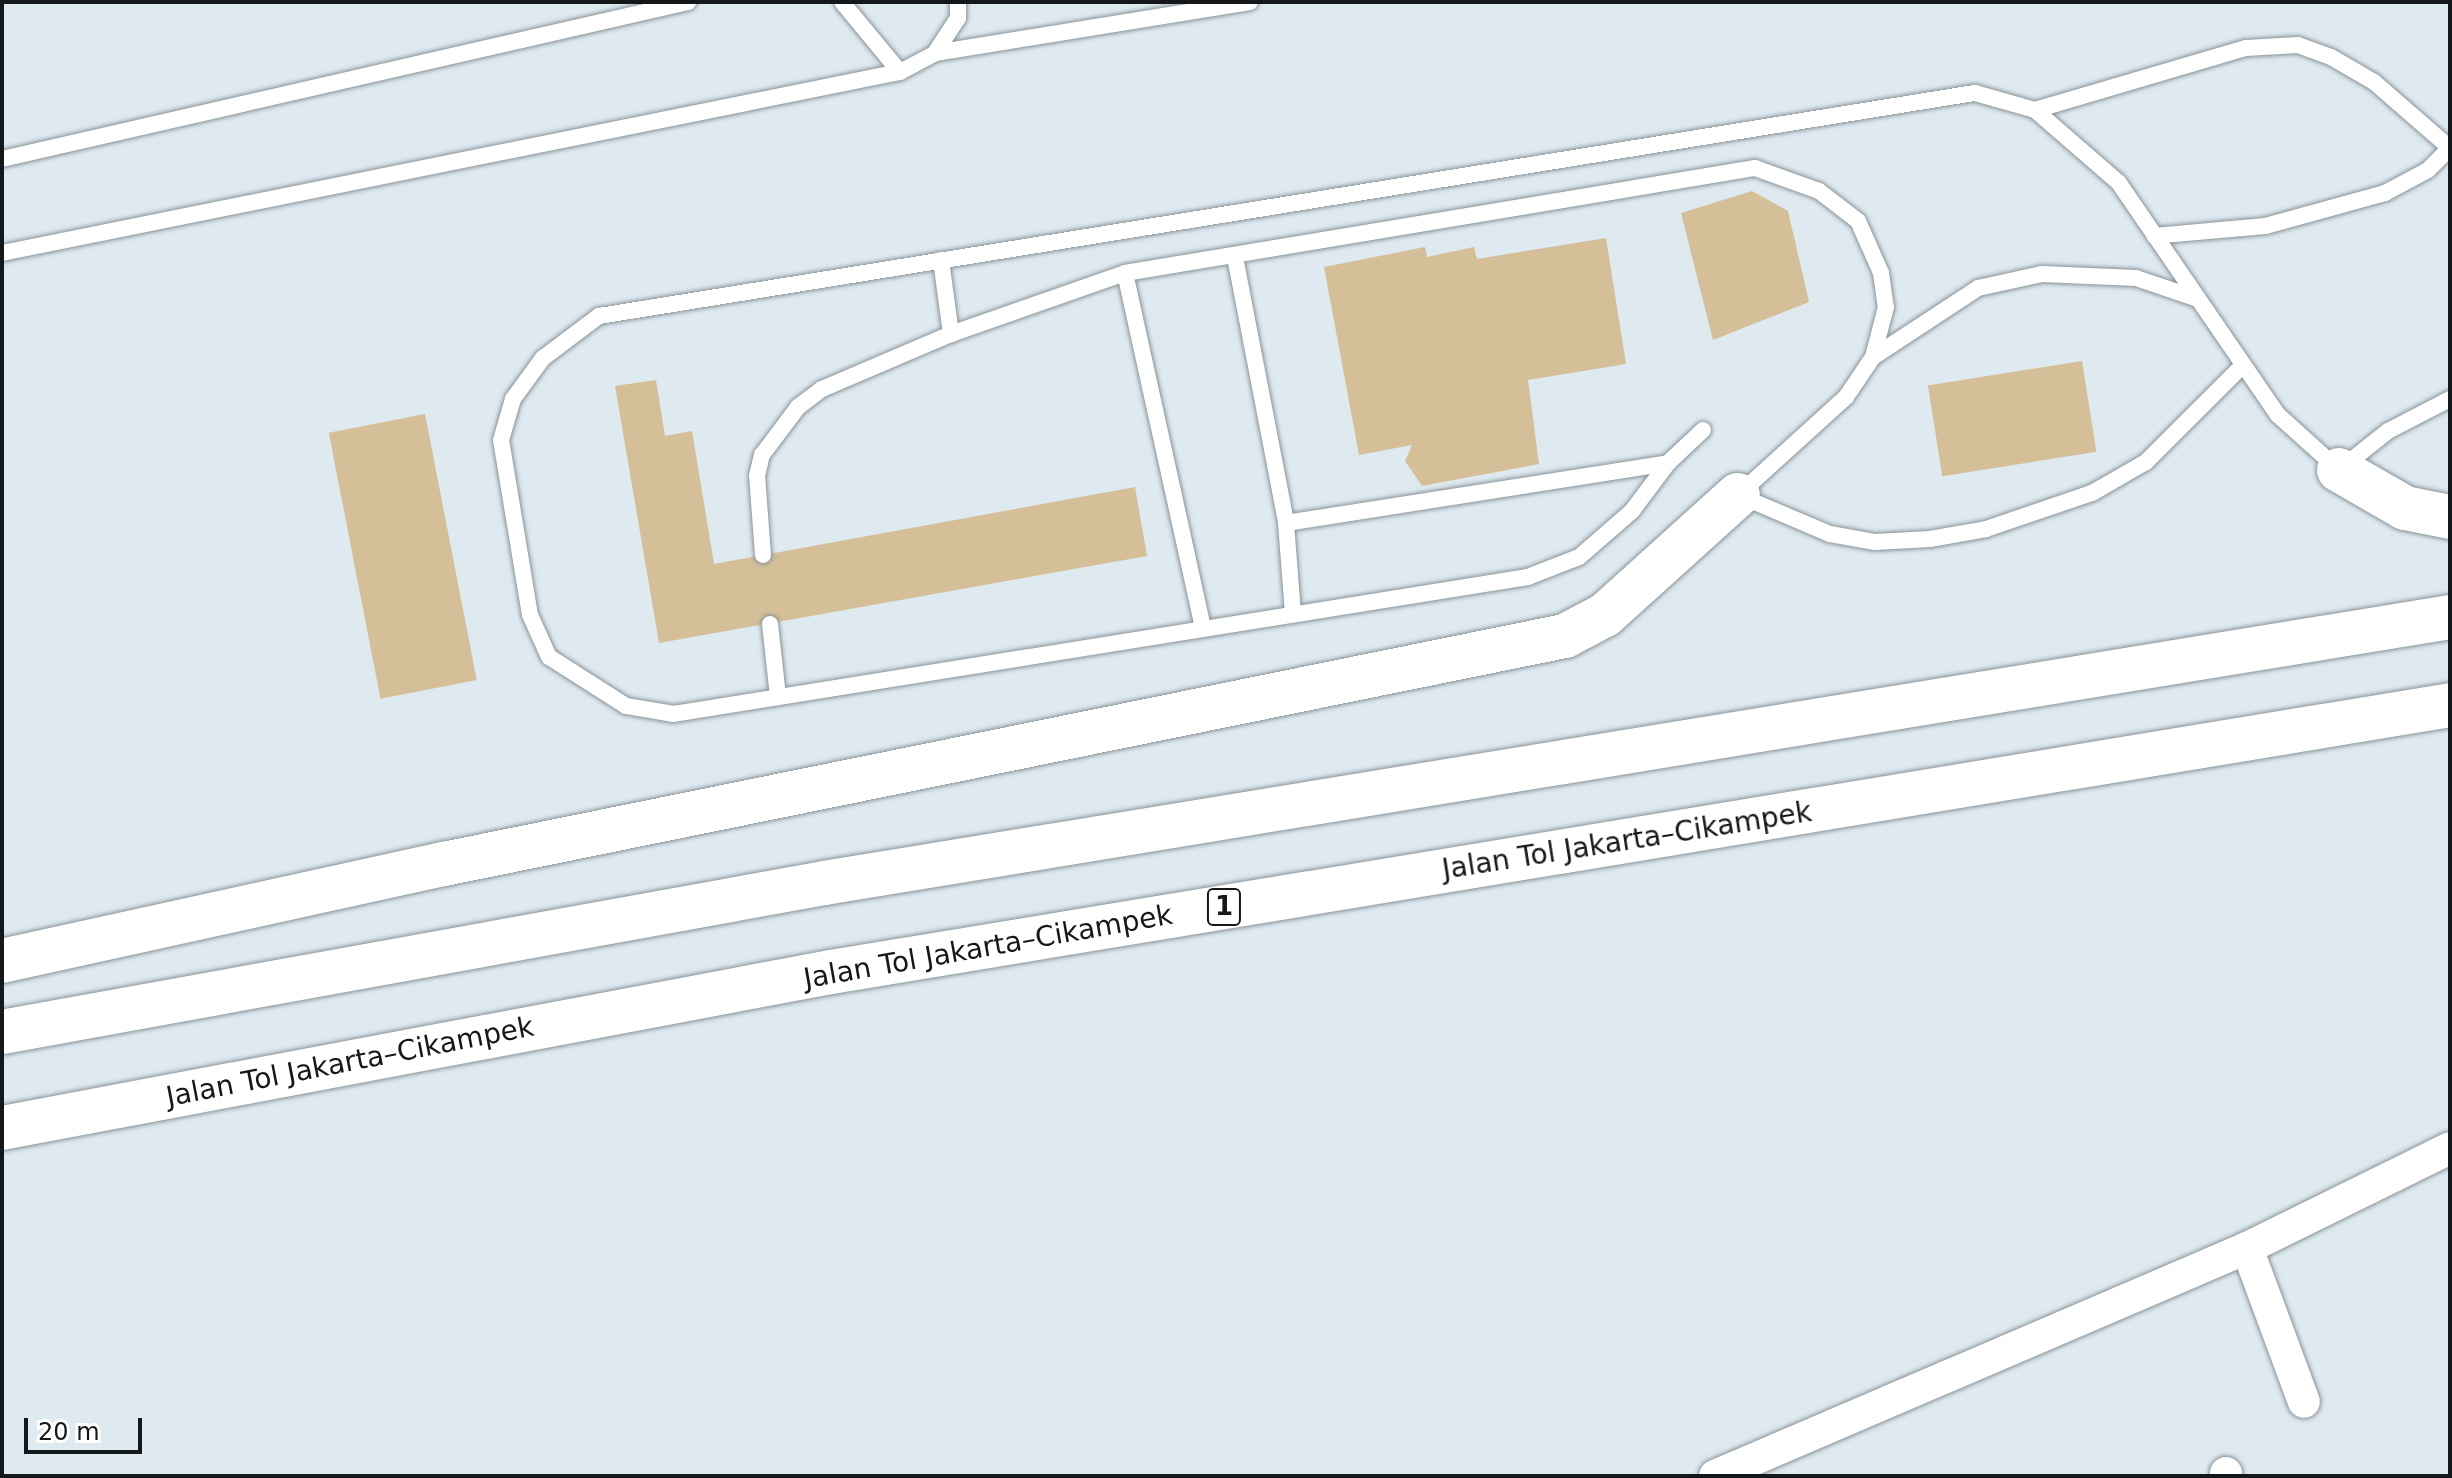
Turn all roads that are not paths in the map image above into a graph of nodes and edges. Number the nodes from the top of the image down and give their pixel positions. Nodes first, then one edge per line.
1 (688, 2) edge
2 (842, 2) edge
3 (958, 2) edge
4 (1250, 2) edge
5 (935, 53) junction
6 (900, 72) junction
7 (2035, 110) junction
8 (2, 159) edge
9 (2154, 236) junction
10 (2, 253) edge
11 (1235, 257) junction
12 (941, 260) junction
13 (1125, 273) junction
14 (2195, 298) junction
15 (951, 334) junction
16 (1873, 357) junction
17 (2241, 367) junction
18 (2450, 399) edge
19 (1703, 430) dead end
20 (1668, 463) junction
21 (2339, 470) junction
22 (1738, 495) junction
23 (2450, 517) edge
24 (1286, 523) junction
25 (763, 555) dead end
26 (1293, 613) junction
27 (2450, 617) edge
28 (770, 624) dead end
29 (1203, 629) junction
30 (778, 697) junction
31 (2450, 705) edge
32 (2, 961) edge
33 (2, 1032) edge
34 (2, 1128) edge
35 (2450, 1148) edge
36 (2247, 1248) junction
37 (2304, 1402) dead end
38 (1715, 1476) edge

1 - 8 lane
2 - 6 lane
3 - 5 lane
4 - 5 lane
5 - 6 lane
6 - 10 lane
7 - 9 lane
7 - 9 lane
7 - 12 lane
9 - 14 lane
11 - 13 lane
11 - 16 lane
11 - 24 lane
12 - 15 lane
12 - 30 lane
13 - 15 lane
13 - 29 lane
14 - 16 lane
14 - 17 lane
15 - 25 lane
16 - 22 lane
17 - 21 lane
17 - 22 lane
18 - 21 lane
19 - 20 lane
20 - 24 lane
20 - 26 lane
21 - 23 highway
22 - 32 highway
24 - 26 lane
26 - 29 lane
27 - 33 highway
28 - 30 lane
29 - 30 lane
31 - 34 highway, Jalan Tol Jakarta–Cikampek / 1
35 - 36 street
36 - 37 street
36 - 38 street

